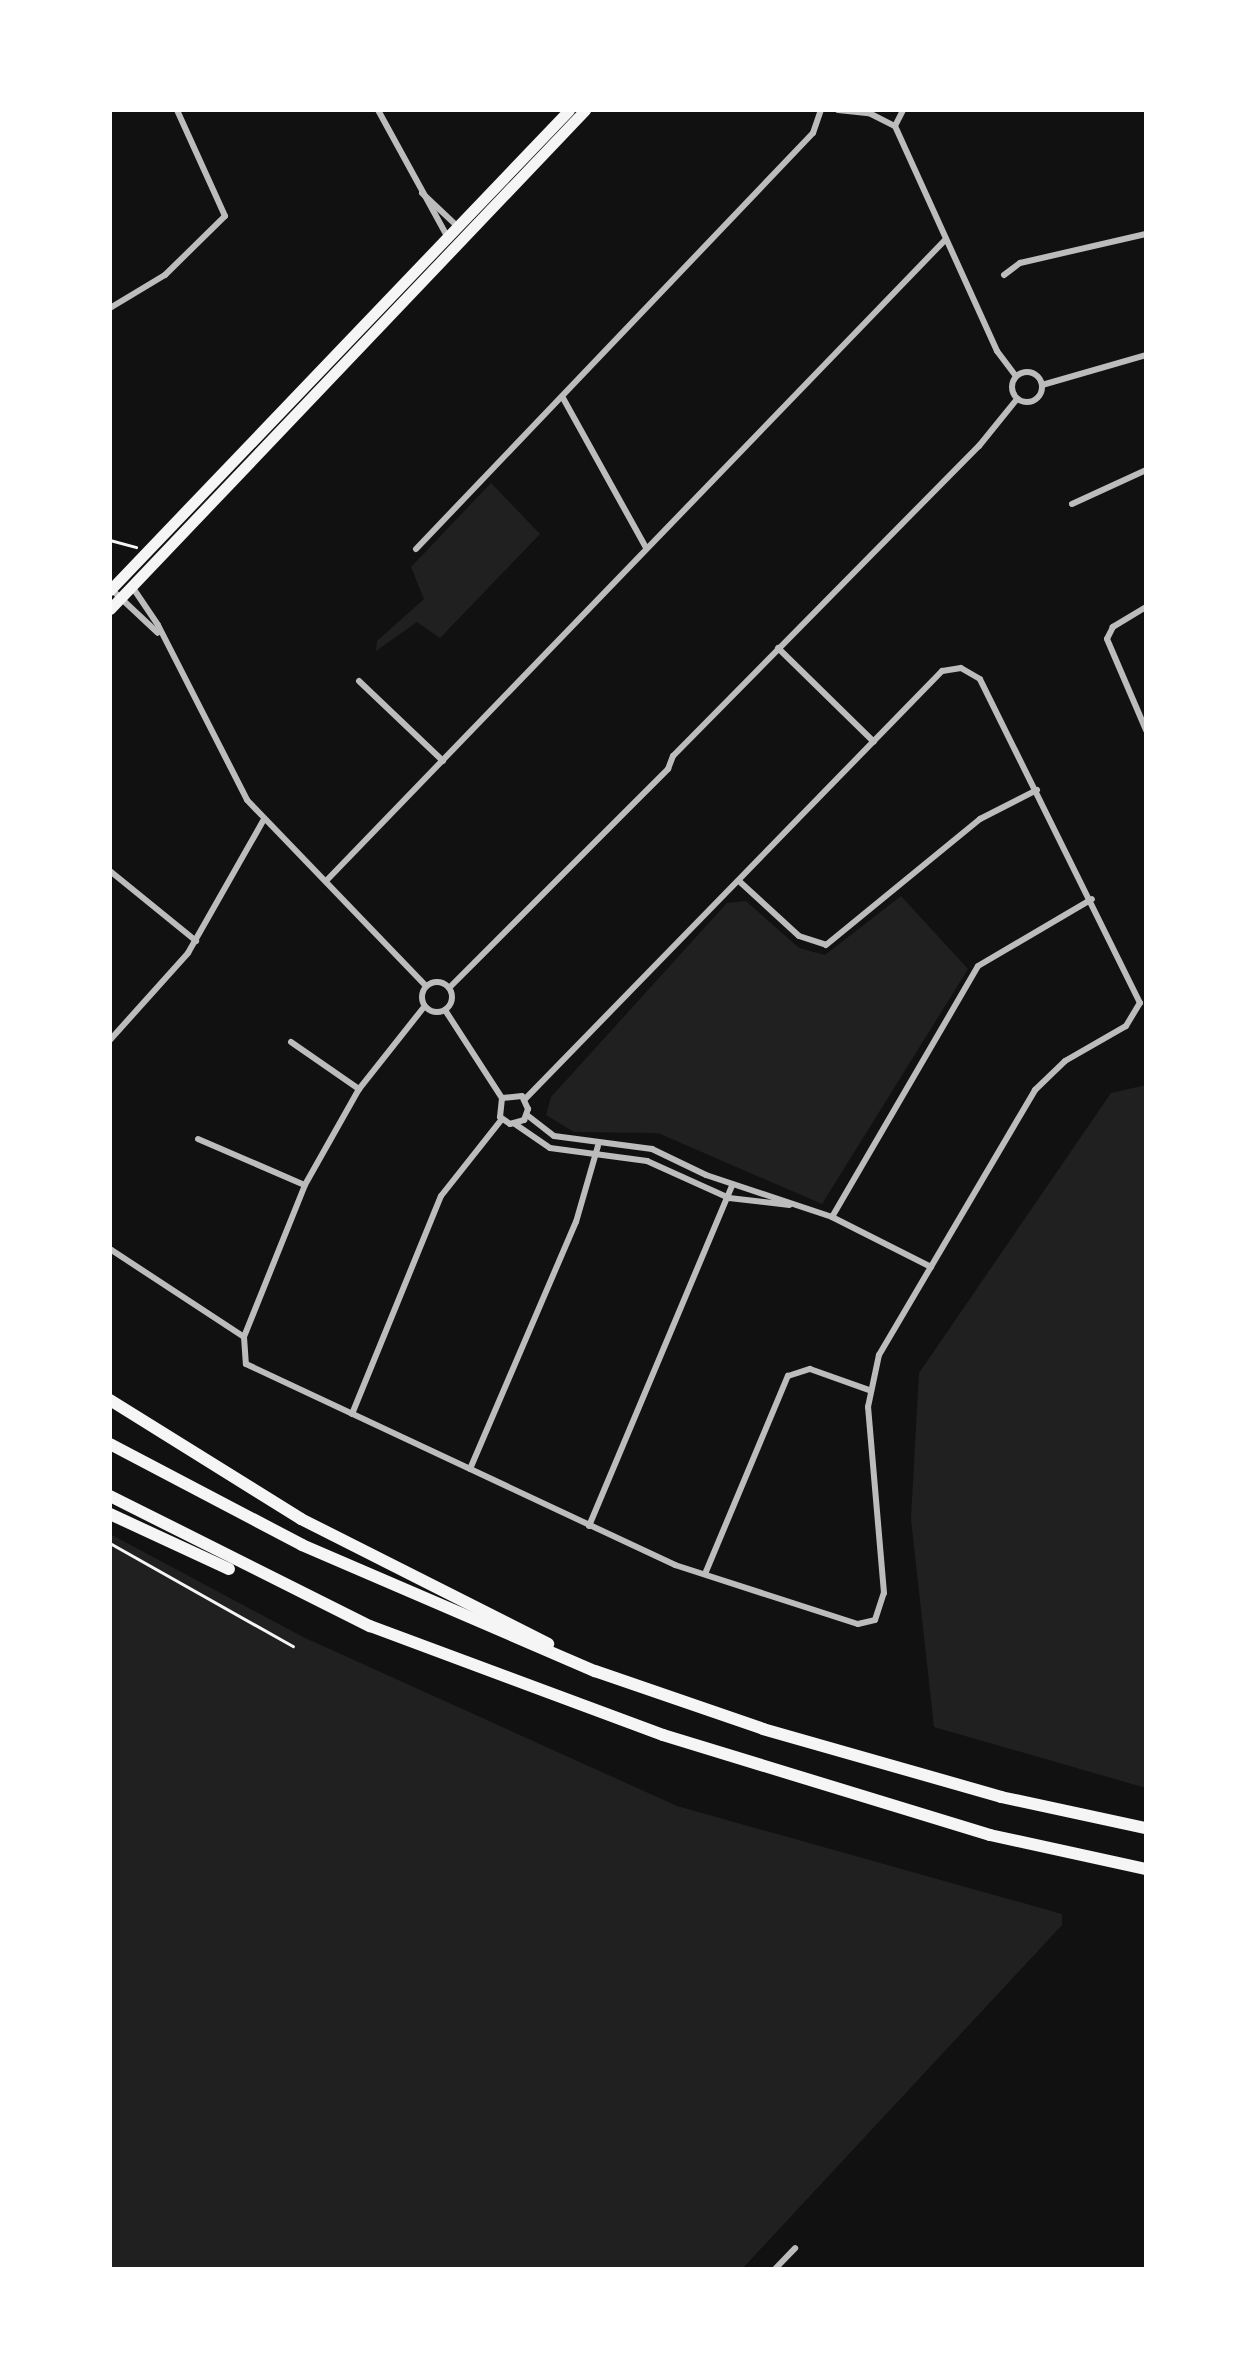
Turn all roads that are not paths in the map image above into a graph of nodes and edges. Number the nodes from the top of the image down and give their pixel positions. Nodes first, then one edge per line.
1 (177, 110) edge
2 (378, 110) edge
3 (569, 110) edge
4 (584, 110) edge
5 (821, 110) edge
6 (838, 110) edge
7 (903, 110) edge
8 (895, 126) junction
9 (418, 189) junction
10 (463, 231) junction
11 (1146, 234) edge
12 (946, 239) junction
13 (452, 243) junction
14 (1004, 275) dead end
15 (110, 308) edge
16 (1146, 354) edge
17 (1016, 376) junction
18 (1042, 385) junction
19 (562, 398) junction
20 (1017, 399) junction
21 (1146, 470) edge
22 (1072, 504) dead end
23 (416, 548) dead end
24 (646, 548) junction
25 (128, 581) junction
26 (114, 592) edge
27 (1146, 607) edge
28 (110, 609) edge
29 (162, 638) junction
30 (778, 648) junction
31 (359, 681) dead end
32 (1146, 730) edge
33 (874, 742) junction
34 (442, 761) junction
35 (1037, 790) junction
36 (263, 822) junction
37 (110, 870) edge
38 (327, 880) junction
39 (739, 881) junction
40 (1092, 899) junction
41 (196, 941) junction
42 (426, 986) junction
43 (449, 988) junction
44 (424, 1006) junction
45 (445, 1010) junction
46 (110, 1040) edge
47 (291, 1042) dead end
48 (359, 1089) junction
49 (502, 1098) junction
50 (525, 1099) junction
51 (527, 1115) junction
52 (502, 1119) junction
53 (515, 1124) junction
54 (198, 1139) dead end
55 (598, 1146) junction
56 (596, 1159) junction
57 (305, 1184) junction
58 (732, 1184) junction
59 (729, 1198) junction
60 (791, 1205) junction
61 (832, 1218) junction
62 (110, 1249) edge
63 (931, 1267) junction
64 (244, 1337) junction
65 (869, 1390) junction
66 (110, 1400) edge
67 (352, 1414) junction
68 (110, 1444) edge
69 (470, 1469) junction
70 (110, 1496) edge
71 (110, 1514) edge
72 (589, 1526) junction
73 (705, 1574) junction
74 (370, 1626) junction
75 (825, 1747) junction
76 (1146, 1828) edge
77 (1146, 1869) edge
78 (795, 2248) dead end
79 (775, 2269) edge

1 - 15 street
2 - 9 street
3 - 10 main road
4 - 10 main road
5 - 19 street
6 - 8 street
7 - 8 street
8 - 12 street
9 - 10 street
9 - 13 street
10 - 13 main road
11 - 14 street
12 - 17 street
12 - 24 street
13 - 25 main road
16 - 18 street
17 - 18 street
17 - 20 street
18 - 20 street
19 - 23 street
19 - 24 street
20 - 30 street
21 - 22 street
24 - 34 street
25 - 26 main road
25 - 29 street
26 - 28 main road
26 - 29 street
27 - 32 street
29 - 36 street
30 - 33 street
30 - 43 street
31 - 34 street
33 - 35 street
33 - 39 street
34 - 38 street
35 - 39 street
35 - 40 street
36 - 38 street
36 - 41 street
37 - 41 street
38 - 42 street
39 - 50 street
40 - 61 street
40 - 63 street
41 - 46 street
42 - 43 street
42 - 44 street
43 - 45 street
44 - 45 street
44 - 48 street
45 - 49 street
47 - 48 street
48 - 57 street
49 - 50 street
49 - 52 street
50 - 51 street
51 - 53 street
51 - 55 street
52 - 53 street
52 - 67 street
53 - 56 street
54 - 57 street
55 - 56 street
55 - 58 street
56 - 59 street
56 - 69 street
57 - 64 street
58 - 59 street
58 - 60 street
59 - 60 street
59 - 72 street
60 - 61 street
61 - 63 street
62 - 64 street
63 - 65 street
64 - 67 street
65 - 73 street
65 - 73 street
66 - 75 highway
67 - 69 street
68 - 75 highway
69 - 72 street
70 - 74 highway
71 - 74 highway
72 - 73 street
74 - 77 highway
75 - 76 highway
78 - 79 street

